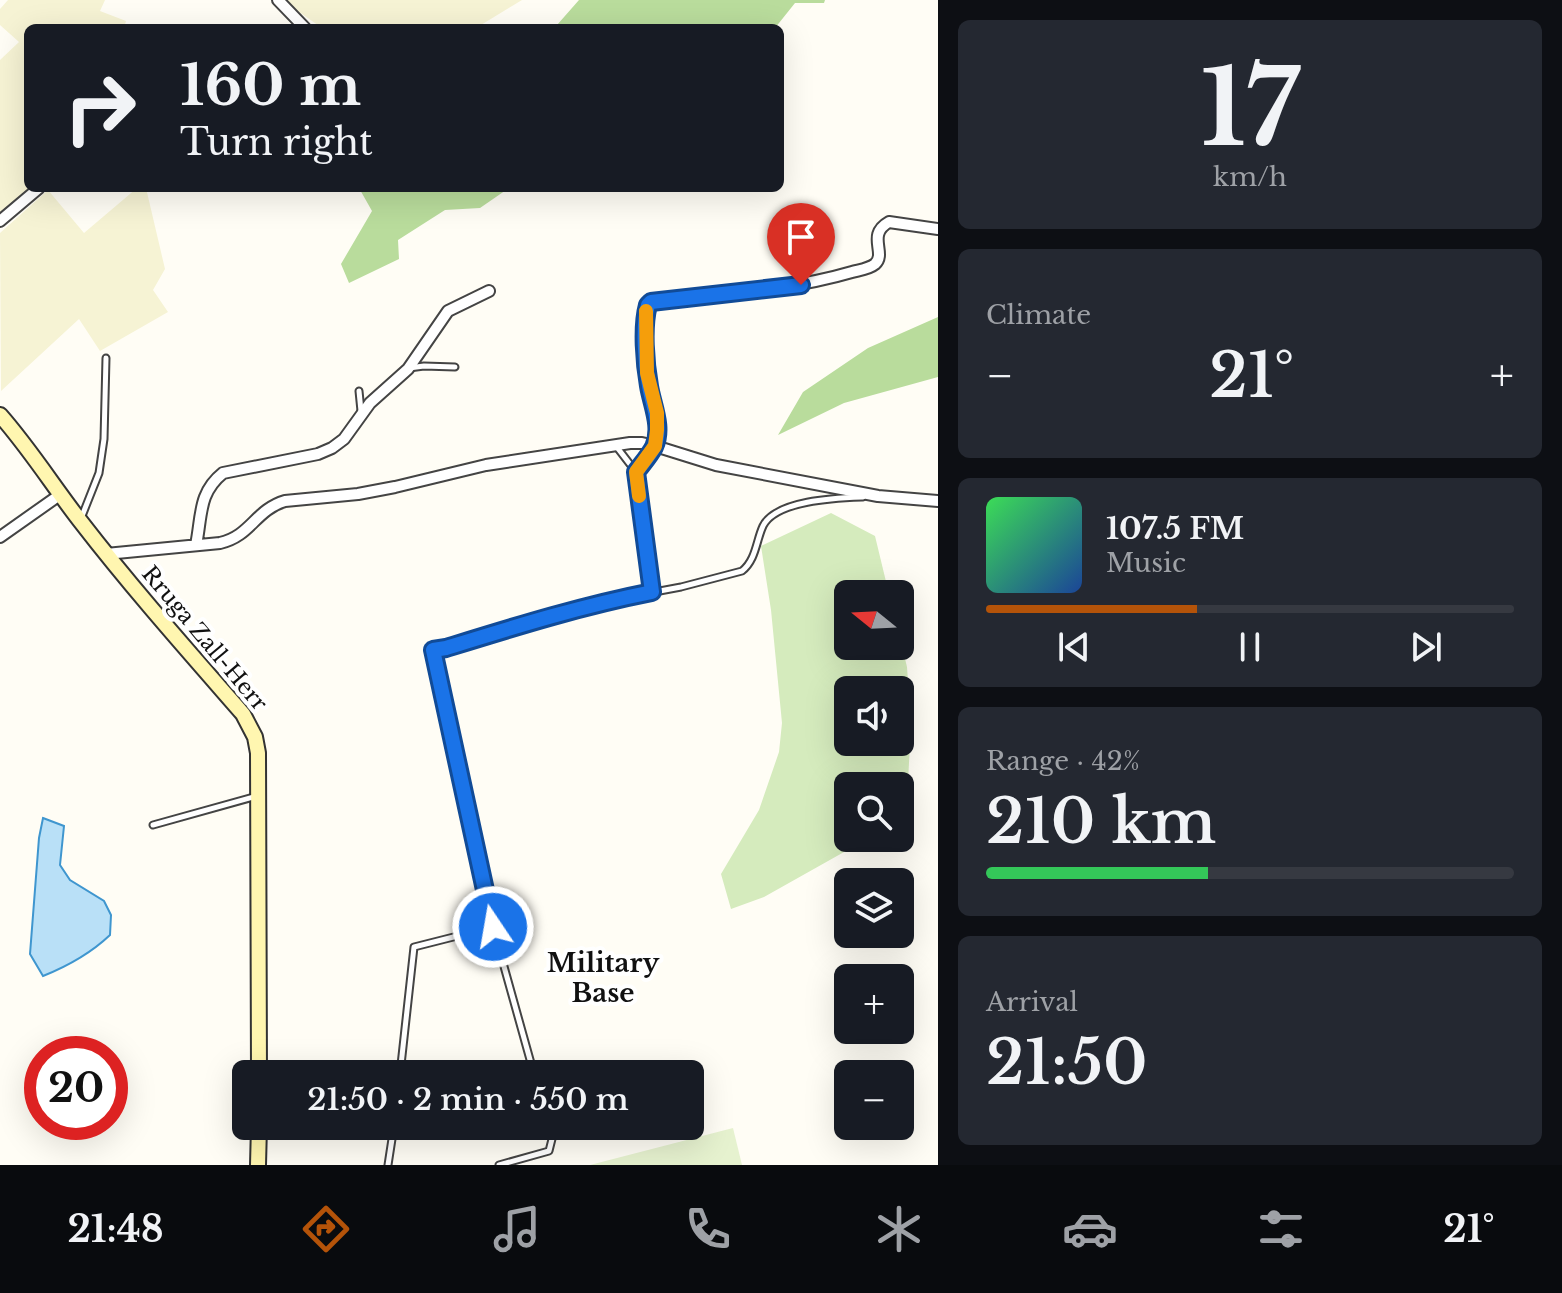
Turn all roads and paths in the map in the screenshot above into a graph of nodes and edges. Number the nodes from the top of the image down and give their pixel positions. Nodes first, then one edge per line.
1 (278, 0) edge
2 (301, 24) edge
3 (34, 192) edge
4 (0, 221) edge
5 (938, 229) edge
6 (489, 291) dead end
7 (106, 358) dead end
8 (455, 367) dead end
9 (408, 369) junction
10 (359, 391) dead end
11 (362, 412) junction
12 (0, 415) edge
13 (616, 446) junction
14 (655, 446) junction
15 (636, 472) junction
16 (61, 494) junction
17 (878, 496) junction
18 (938, 501) edge
19 (80, 521) junction
20 (0, 537) edge
21 (196, 545) junction
22 (106, 554) junction
23 (652, 592) junction
24 (258, 796) junction
25 (153, 825) dead end
26 (493, 927) junction
27 (259, 1060) edge
28 (402, 1060) edge
29 (530, 1060) edge
30 (259, 1140) edge
31 (392, 1140) edge
32 (552, 1140) edge
33 (258, 1165) edge
34 (388, 1165) edge
35 (499, 1165) edge

1 - 2 street
3 - 4 street
5 - 14 street
6 - 9 street
7 - 19 lane
8 - 9 lane
9 - 11 street
10 - 11 lane
11 - 21 street
12 - 16 main road, Rruga Zall-Herr
13 - 14 street
13 - 15 lane
13 - 21 street
14 - 15 lane
14 - 17 street
15 - 23 lane
16 - 19 main road, Rruga Zall-Herr
16 - 20 street
17 - 18 street
17 - 23 lane
19 - 22 main road, Rruga Zall-Herr
21 - 22 street
22 - 24 main road, Rruga Zall-Herr
23 - 26 lane
24 - 25 lane
24 - 27 main road, Rruga Zall-Herr
26 - 28 lane
26 - 29 lane
30 - 33 main road
31 - 34 lane
32 - 35 lane

